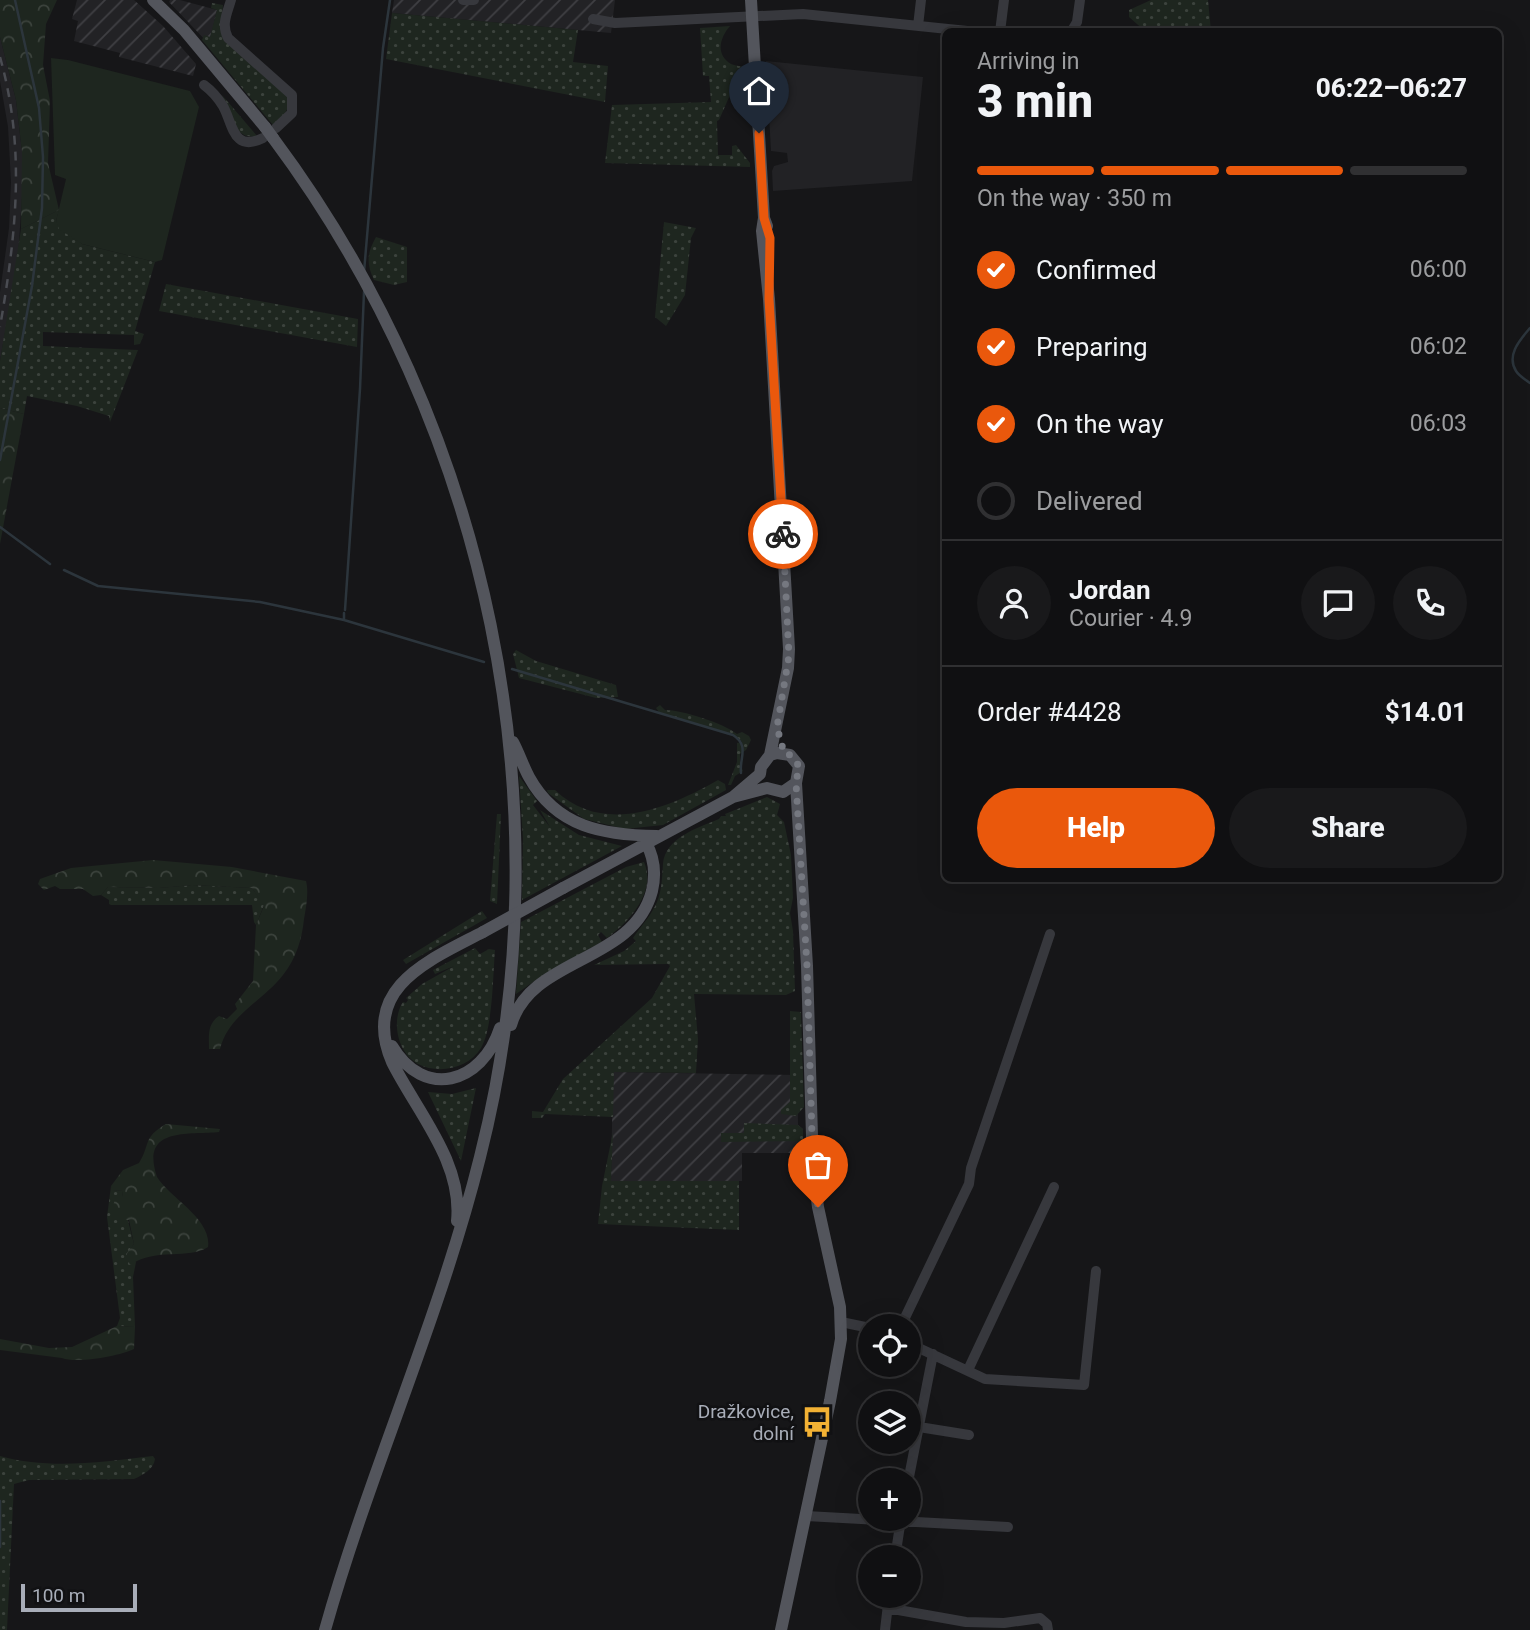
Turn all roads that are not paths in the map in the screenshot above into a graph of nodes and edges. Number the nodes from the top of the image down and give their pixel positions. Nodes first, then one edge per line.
1 (153, 0) edge
2 (231, 0) edge
3 (463, 0) edge
4 (474, 0) edge
5 (751, 0) edge
6 (921, 0) edge
7 (1003, 0) edge
8 (1080, 0) edge
9 (752, 17) junction
10 (593, 19) dead end
11 (918, 26) junction
12 (942, 28) edge
13 (1000, 28) edge
14 (1073, 28) edge
15 (204, 85) dead end
16 (269, 133) junction
17 (764, 218) junction
18 (769, 299) junction
19 (777, 727) junction
20 (508, 732) junction
21 (784, 753) junction
22 (770, 755) junction
23 (760, 774) junction
24 (796, 783) junction
25 (767, 788) junction
26 (783, 792) junction
27 (733, 797) junction
28 (799, 817) junction
29 (661, 836) junction
30 (646, 843) junction
31 (1050, 934) dead end
32 (509, 997) junction
33 (385, 1026) junction
34 (500, 1059) junction
35 (1054, 1187) dead end
36 (452, 1254) junction
37 (1096, 1271) dead end
38 (907, 1314) edge
39 (841, 1322) junction
40 (858, 1326) edge
41 (921, 1349) edge
42 (933, 1354) junction
43 (968, 1370) junction
44 (921, 1417) edge
45 (921, 1427) edge
46 (969, 1435) dead end
47 (806, 1516) junction
48 (858, 1519) edge
49 (921, 1522) edge
50 (1008, 1527) dead end
51 (887, 1608) joint
52 (325, 1630) edge
53 (781, 1630) edge
54 (885, 1630) edge
55 (1048, 1630) edge

1 - 16 main road
2 - 16 street
3 - 4 street
5 - 9 main road
6 - 11 street
7 - 13 street
8 - 14 street
9 - 10 street
9 - 11 street
9 - 17 main road
11 - 12 street
15 - 16 street
16 - 20 main road
17 - 18 main road
17 - 18 main road
18 - 19 main road
19 - 21 main road
19 - 22 main road
20 - 29 main road
20 - 32 main road
21 - 22 main road
21 - 24 main road
22 - 23 main road
23 - 25 main road
23 - 27 main road
24 - 26 main road
24 - 28 main road
25 - 26 main road
25 - 27 main road
26 - 28 main road
27 - 29 main road
28 - 39 main road
29 - 30 main road
30 - 33 main road, bridge
30 - 34 main road
31 - 38 street
32 - 33 main road
32 - 34 main road
33 - 36 main road
34 - 36 main road
35 - 43 street
36 - 52 main road
37 - 43 street
39 - 40 street
39 - 47 main road
41 - 42 street
42 - 43 street
42 - 44 street
45 - 46 street
47 - 48 street
47 - 53 main road
49 - 50 street
51 - 54 street
51 - 55 street

